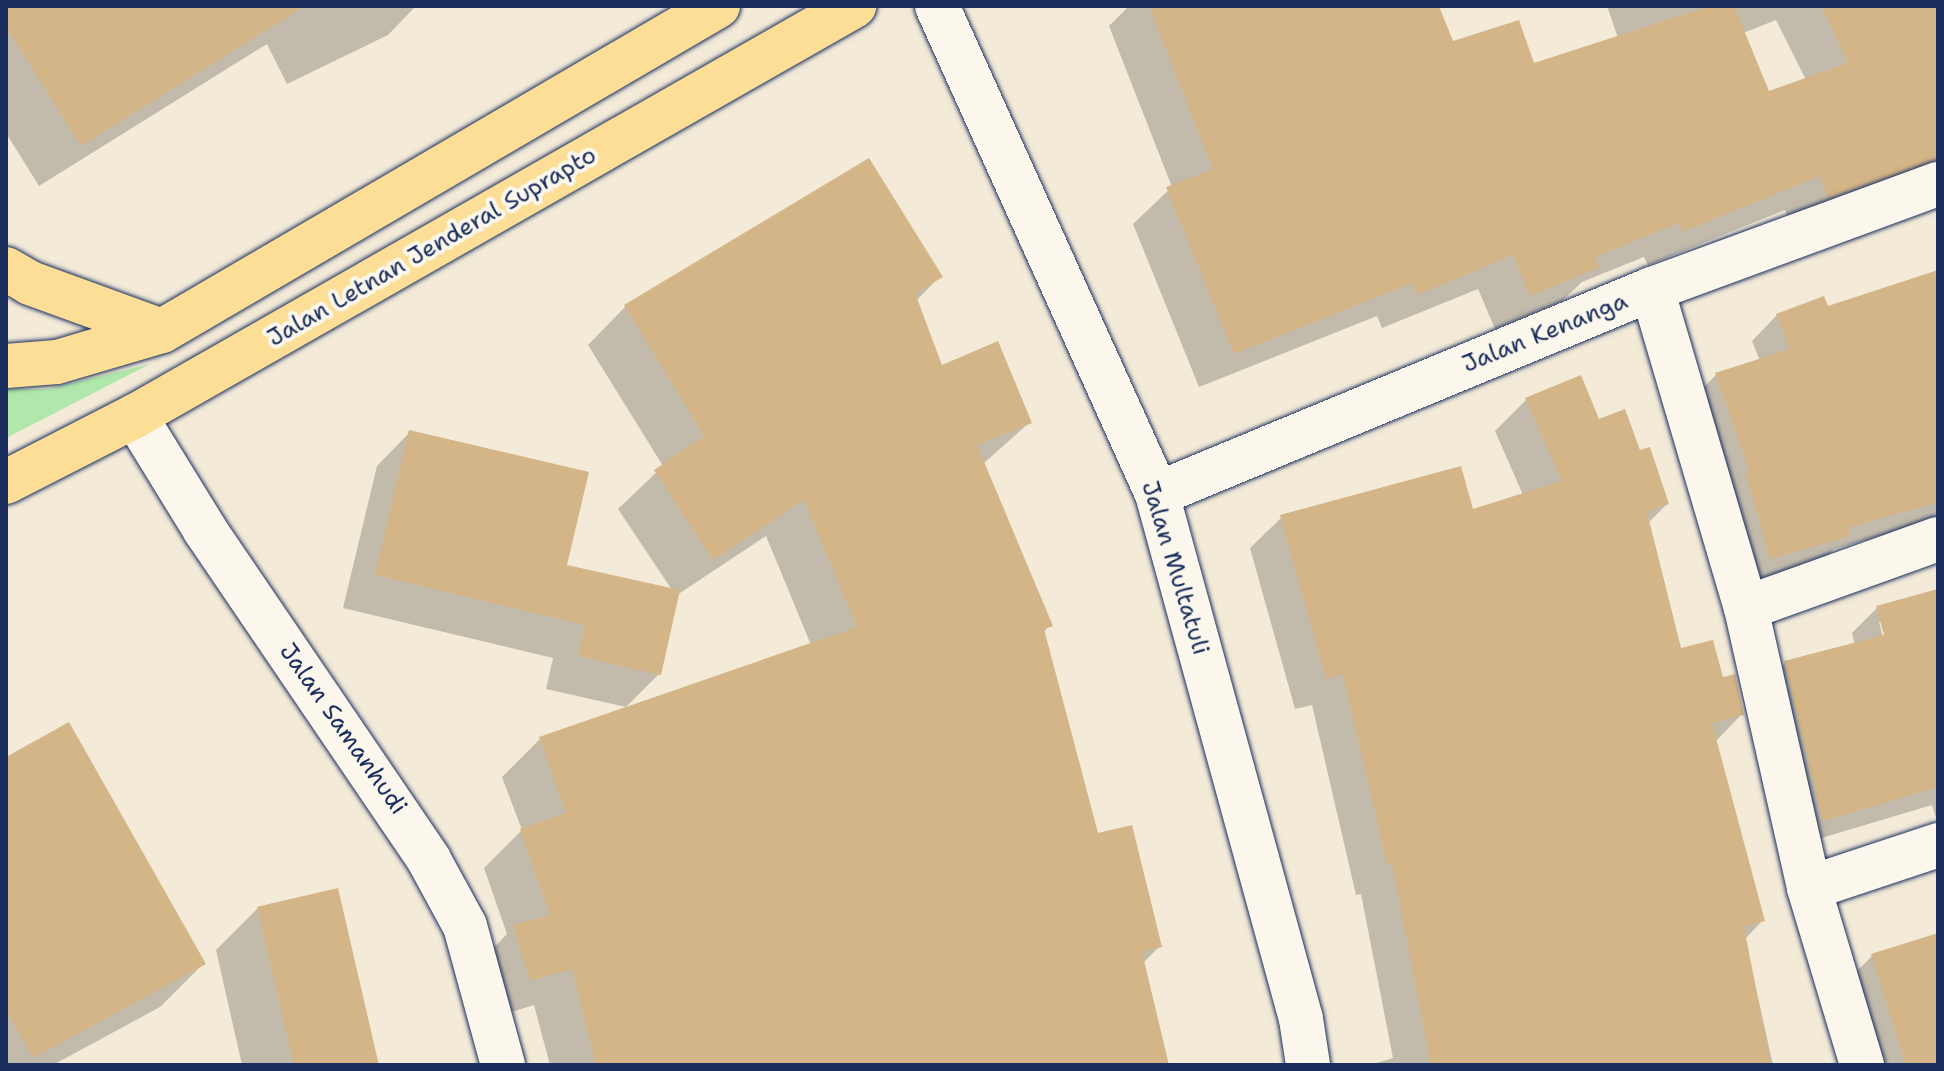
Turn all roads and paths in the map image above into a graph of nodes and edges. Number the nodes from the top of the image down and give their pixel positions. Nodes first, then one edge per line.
1 (718, 6) edge
2 (854, 6) edge
3 (937, 6) edge
4 (1938, 184) edge
5 (6, 269) edge
6 (1652, 289) junction
7 (162, 331) junction
8 (6, 366) edge
9 (135, 416) junction
10 (6, 482) edge
11 (1157, 494) junction
12 (1938, 539) edge
13 (1746, 608) junction
14 (1938, 845) edge
15 (1809, 888) junction
16 (503, 1065) edge
17 (1308, 1065) edge
18 (1862, 1065) edge

1 - 7 main road
2 - 9 main road, Jalan Letnan Jenderal Suprapto
3 - 11 street, Jalan Multatuli
4 - 6 street, Jalan Kenanga
5 - 7 main road
6 - 11 street, Jalan Kenanga
6 - 13 street
7 - 8 main road
9 - 10 main road, Jalan Letnan Jenderal Suprapto
9 - 16 street, Jalan Samanhudi
11 - 17 street, Jalan Multatuli
12 - 13 street
13 - 15 street
14 - 15 street
15 - 18 street

